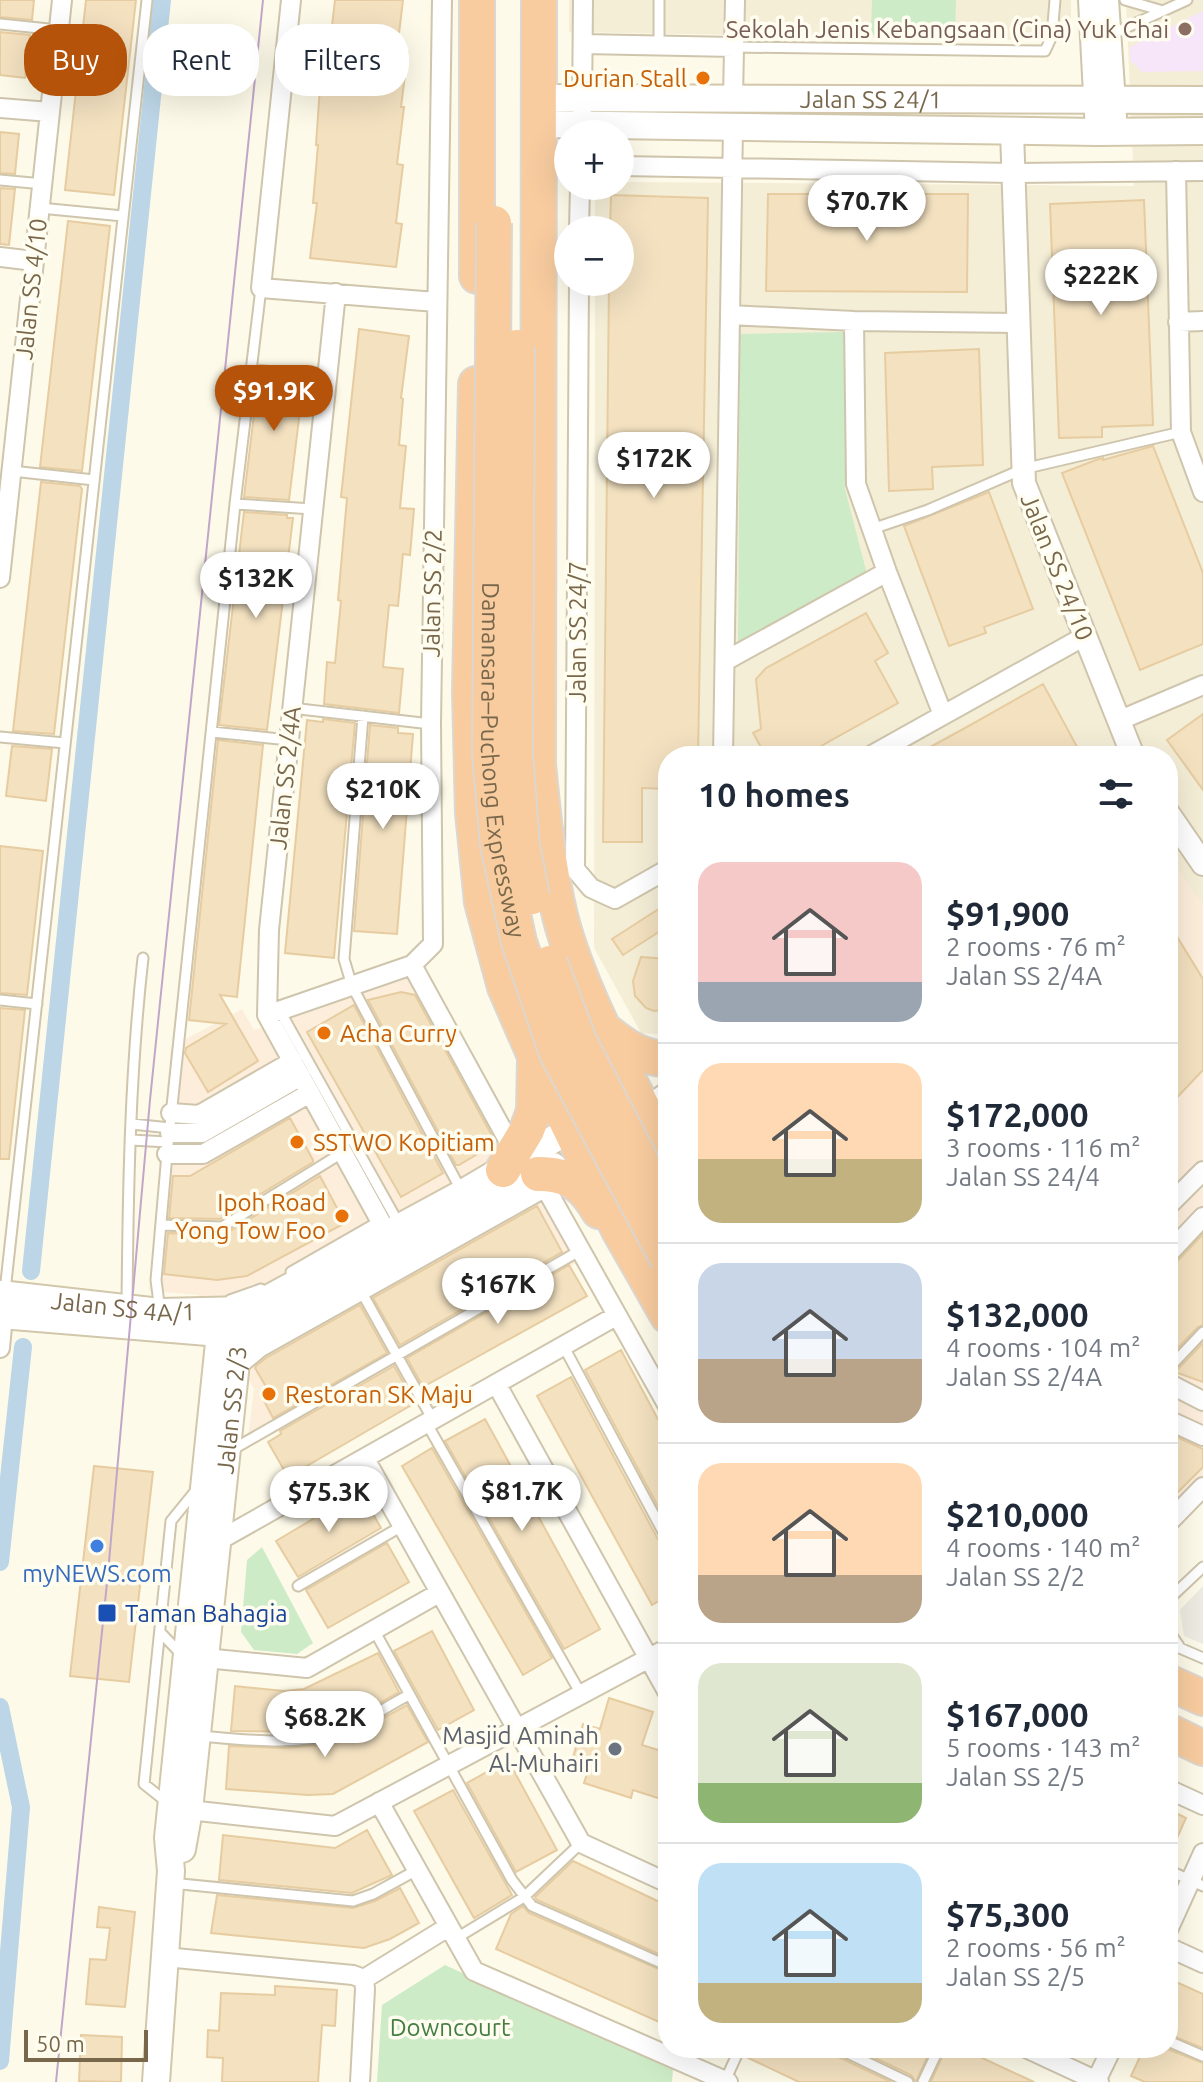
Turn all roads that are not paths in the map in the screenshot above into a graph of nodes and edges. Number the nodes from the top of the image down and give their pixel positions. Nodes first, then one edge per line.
1 (62, 0) edge
2 (147, 0) edge
3 (291, 0) edge
4 (442, 0) edge
5 (477, 0) edge
6 (494, 0) edge
7 (517, 0) edge
8 (539, 0) edge
9 (583, 0) edge
10 (659, 0) edge
11 (735, 0) edge
12 (1055, 0) edge
13 (1090, 0) edge
14 (1107, 0) edge
15 (1125, 0) edge
16 (1187, 0) edge
17 (1163, 11) junction
18 (0, 24) edge
19 (60, 24) edge
20 (24, 26) edge
21 (1109, 35) junction
22 (583, 44) junction
23 (659, 46) junction
24 (734, 47) junction
25 (52, 96) edge
26 (583, 98) junction
27 (733, 98) junction
28 (1105, 100) junction
29 (1203, 100) edge
30 (0, 108) edge
31 (539, 111) junction
32 (50, 112) junction
33 (567, 120) edge
34 (582, 120) edge
35 (634, 126) edge
36 (733, 127) junction
37 (1012, 131) junction
38 (1203, 131) edge
39 (1106, 132) junction
40 (634, 166) edge
41 (732, 168) junction
42 (1176, 171) junction
43 (1203, 171) edge
44 (1013, 173) junction
45 (0, 180) edge
46 (43, 184) junction
47 (40, 208) junction
48 (123, 216) junction
49 (506, 223) junction
50 (0, 257) edge
51 (34, 261) junction
52 (261, 288) junction
53 (336, 293) junction
54 (579, 296) edge
55 (436, 302) junction
56 (730, 315) junction
57 (854, 321) junction
58 (1203, 321) edge
59 (1178, 322) junction
60 (1018, 323) junction
61 (1181, 432) junction
62 (1023, 469) junction
63 (12, 471) junction
64 (94, 480) junction
65 (1203, 492) edge
66 (235, 504) junction
67 (4, 505) edge
68 (313, 509) junction
69 (872, 529) junction
70 (887, 572) junction
71 (0, 578) edge
72 (1085, 636) junction
73 (725, 661) junction
74 (1203, 685) edge
75 (291, 708) junction
76 (943, 715) junction
77 (363, 716) junction
78 (1118, 721) junction
79 (431, 724) junction
80 (212, 732) junction
81 (0, 737) edge
82 (289, 740) junction
83 (65, 743) junction
84 (723, 746) edge
85 (888, 746) edge
86 (1129, 746) edge
87 (1178, 828) edge
88 (1203, 864) edge
89 (658, 875) edge
90 (143, 958) dead end
91 (412, 965) junction
92 (352, 986) junction
93 (0, 1000) edge
94 (37, 1004) junction
95 (274, 1013) junction
96 (603, 1028) junction
97 (535, 1056) junction
98 (658, 1059) edge
99 (301, 1077) junction
100 (654, 1103) edge
101 (132, 1124) junction
102 (169, 1134) junction
103 (131, 1140) junction
104 (577, 1140) junction
105 (342, 1153) junction
106 (658, 1161) edge
107 (525, 1170) junction
108 (1203, 1171) edge
109 (658, 1192) edge
110 (463, 1193) junction
111 (1178, 1196) edge
112 (1203, 1217) edge
113 (161, 1225) junction
114 (389, 1227) junction
115 (619, 1230) junction
116 (658, 1241) edge
117 (1178, 1243) edge
118 (581, 1250) junction
119 (280, 1278) dead end
120 (269, 1284) dead end
121 (361, 1291) junction
122 (658, 1298) edge
123 (159, 1306) junction
124 (127, 1309) junction
125 (616, 1316) junction
126 (1, 1320) edge
127 (233, 1325) junction
128 (1203, 1332) edge
129 (564, 1347) junction
130 (396, 1354) junction
131 (1178, 1358) edge
132 (235, 1368) junction
133 (497, 1385) junction
134 (1178, 1388) edge
135 (658, 1389) edge
136 (1203, 1401) edge
137 (430, 1422) junction
138 (1178, 1425) edge
139 (1203, 1436) edge
140 (225, 1453) junction
141 (365, 1459) junction
142 (204, 1481) junction
143 (1203, 1487) edge
144 (1178, 1507) edge
145 (658, 1522) edge
146 (402, 1526) junction
147 (218, 1541) junction
148 (1203, 1567) edge
149 (298, 1586) dead end
150 (1178, 1591) edge
151 (439, 1593) junction
152 (374, 1630) junction
153 (160, 1632) junction
154 (1178, 1647) edge
155 (658, 1654) edge
156 (1203, 1658) edge
157 (195, 1659) junction
158 (648, 1659) junction
159 (658, 1676) edge
160 (1178, 1687) edge
161 (581, 1694) junction
162 (409, 1695) junction
163 (1203, 1698) edge
164 (1178, 1712) edge
165 (1203, 1721) edge
166 (517, 1729) junction
167 (197, 1736) junction
168 (1178, 1736) edge
169 (1203, 1748) edge
170 (1178, 1760) edge
171 (447, 1766) junction
172 (1203, 1771) edge
173 (1178, 1794) edge
174 (379, 1802) junction
175 (1203, 1805) edge
176 (180, 1808) junction
177 (581, 1843) junction
178 (1203, 1853) edge
179 (415, 1871) junction
180 (1178, 1874) edge
181 (171, 1877) junction
182 (658, 1878) edge
183 (1197, 1883) edge
184 (524, 1897) junction
185 (1178, 1914) edge
186 (451, 1933) junction
187 (1178, 1952) edge
188 (165, 1957) junction
189 (658, 1962) edge
190 (1203, 1963) edge
191 (364, 1979) junction
192 (1178, 2045) edge
193 (1203, 2056) edge
194 (736, 2058) edge
195 (858, 2058) edge
196 (934, 2058) edge
197 (1048, 2058) edge
198 (1107, 2058) edge
199 (688, 2073) edge
200 (726, 2081) edge
201 (1097, 2081) edge
202 (156, 2082) edge
203 (360, 2082) edge
204 (908, 2082) edge
205 (923, 2082) edge

1 - 19 street, Jalan SS 4/10
2 - 48 lane
3 - 52 street
4 - 55 street, Jalan SS 2/2
5 - 97 highway
6 - 49 highway
7 - 49 highway
8 - 31 highway
9 - 22 street
10 - 23 lane
11 - 24 street
12 - 24 lane
13 - 28 street
14 - 21 street
15 - 17 lane
16 - 17 lane
17 - 21 lane
18 - 20 lane
21 - 28 street
22 - 23 street
22 - 26 street
23 - 24 street
24 - 27 street
25 - 32 street, Jalan SS 4/10
26 - 27 main road, Jalan SS 24/1
26 - 31 main road, Jalan SS 24/1
26 - 34 street
27 - 28 main road, Jalan SS 24/1
28 - 29 main road, Jalan SS 24/1
28 - 39 street
30 - 32 street
31 - 33 main road, Jalan SS 24/1
31 - 96 highway
32 - 46 street, Jalan SS 4/10
35 - 36 main road, Jalan SS 24/1
36 - 37 main road, Jalan SS 24/1
36 - 41 street
37 - 39 main road, Jalan SS 24/1
37 - 44 street, Jalan SS 24/10
38 - 39 main road, Jalan SS 24/1
40 - 41 street
41 - 44 street
41 - 56 street
42 - 43 street
42 - 44 street
42 - 59 street
44 - 60 street, Jalan SS 24/10
45 - 46 lane
46 - 47 street, Jalan SS 4/10
47 - 48 lane
47 - 51 street, Jalan SS 4/10
48 - 64 lane
49 - 109 highway, Damansara–Puchong Expressway, bridge
49 - 116 highway, Damansara–Puchong Expressway, bridge
50 - 51 street
51 - 63 street, Jalan SS 4/10
52 - 53 street
52 - 66 lane
53 - 55 street
53 - 68 street, Jalan SS 2/4A
54 - 89 street, Jalan SS 24/7
55 - 79 street, Jalan SS 2/2
56 - 57 street
56 - 73 street
57 - 60 street
57 - 69 street
58 - 59 street
59 - 61 street
60 - 62 street, Jalan SS 24/10
61 - 62 lane
61 - 65 street
62 - 69 lane
62 - 72 street, Jalan SS 24/10
63 - 64 lane
63 - 67 street, Jalan SS 4/10
64 - 83 lane
66 - 68 lane
66 - 80 lane
67 - 71 street, Jalan SS 4/10
68 - 75 street, Jalan SS 2/4A
69 - 70 street
70 - 73 street
70 - 76 street
72 - 76 street
72 - 78 street, Jalan SS 24/10
73 - 84 street
74 - 78 street
75 - 77 lane
75 - 82 street, Jalan SS 2/4A
76 - 85 street
77 - 79 lane
77 - 92 lane
78 - 86 street, Jalan SS 24/10
79 - 91 street, Jalan SS 2/2
80 - 82 lane
80 - 102 lane
81 - 83 lane
82 - 95 street, Jalan SS 2/4A
83 - 94 lane
87 - 88 street
90 - 101 lane
91 - 92 street
91 - 107 street
92 - 95 street
92 - 110 lane
93 - 94 lane
94 - 126 lane
95 - 99 street, Jalan SS 2/4A
95 - 114 lane
96 - 97 highway
96 - 98 highway
96 - 100 highway
97 - 104 highway
97 - 107 highway
99 - 102 street
99 - 102 street
99 - 105 street, Jalan SS 2/4A
100 - 104 main road
101 - 102 lane
101 - 103 lane
102 - 103 lane
102 - 113 lane
103 - 124 lane
104 - 107 main road, Jalan SS 2/3
104 - 107 main road, Jalan SS 2/3
104 - 115 highway
105 - 113 lane
105 - 114 street, Jalan SS 2/4A
106 - 115 highway
107 - 110 main road, Jalan SS 2/3
107 - 115 highway
107 - 118 street
107 - 121 street
107 - 127 main road, Jalan SS 2/3
108 - 111 street
110 - 114 main road, Jalan SS 2/3
112 - 117 street
113 - 123 lane
114 - 119 lane
114 - 127 main road, Jalan SS 2/3
115 - 122 highway
118 - 125 street
118 - 130 lane
120 - 123 lane
121 - 130 lane
121 - 132 street
123 - 124 main road, Jalan SS 4A/1
123 - 127 main road, Jalan SS 4A/1
124 - 126 main road, Jalan SS 4A/1
125 - 129 street
125 - 135 street
126 - 127 main road, Jalan SS 4A/1
127 - 132 main road, Jalan SS 2/3
127 - 142 main road, Jalan SS 2/3
128 - 131 lane
129 - 133 street
129 - 145 lane
130 - 137 lane
130 - 140 lane
132 - 140 main road, Jalan SS 2/3
133 - 137 street
133 - 158 street
134 - 136 street
137 - 141 street
137 - 161 lane
138 - 139 street
140 - 147 main road, Jalan SS 2/3
141 - 146 street
141 - 147 street
142 - 153 lane
142 - 157 main road, Jalan SS 2/3
143 - 144 street
146 - 149 lane
146 - 151 street
147 - 157 main road, Jalan SS 2/3
148 - 150 lane
151 - 152 street
151 - 166 street
152 - 157 street
152 - 162 lane
153 - 157 lane
153 - 176 lane
154 - 156 lane
155 - 158 street
157 - 167 main road, Jalan SS 2/3
157 - 176 main road, Jalan SS 2/3
158 - 159 street
158 - 161 street
160 - 163 highway
161 - 166 street
162 - 167 lane
162 - 171 lane
164 - 165 highway
166 - 171 street
166 - 177 street
167 - 176 main road, Jalan SS 2/3
168 - 169 highway
170 - 172 highway
171 - 174 street
171 - 184 lane
173 - 175 street
174 - 176 street
174 - 179 street
176 - 181 main road, Jalan SS 2/3
177 - 182 street
177 - 184 lane
178 - 183 street
179 - 181 lane
179 - 186 street
180 - 183 lane
181 - 188 main road, Jalan SS 2/3
183 - 185 street
184 - 186 lane
184 - 189 lane
186 - 191 street
186 - 199 street
187 - 190 street
188 - 191 street
188 - 202 main road, Jalan SS 2/3
191 - 203 street
192 - 193 lane
194 - 200 lane
195 - 204 lane
196 - 205 lane
197 - 201 street
198 - 201 street
199 - 200 street

